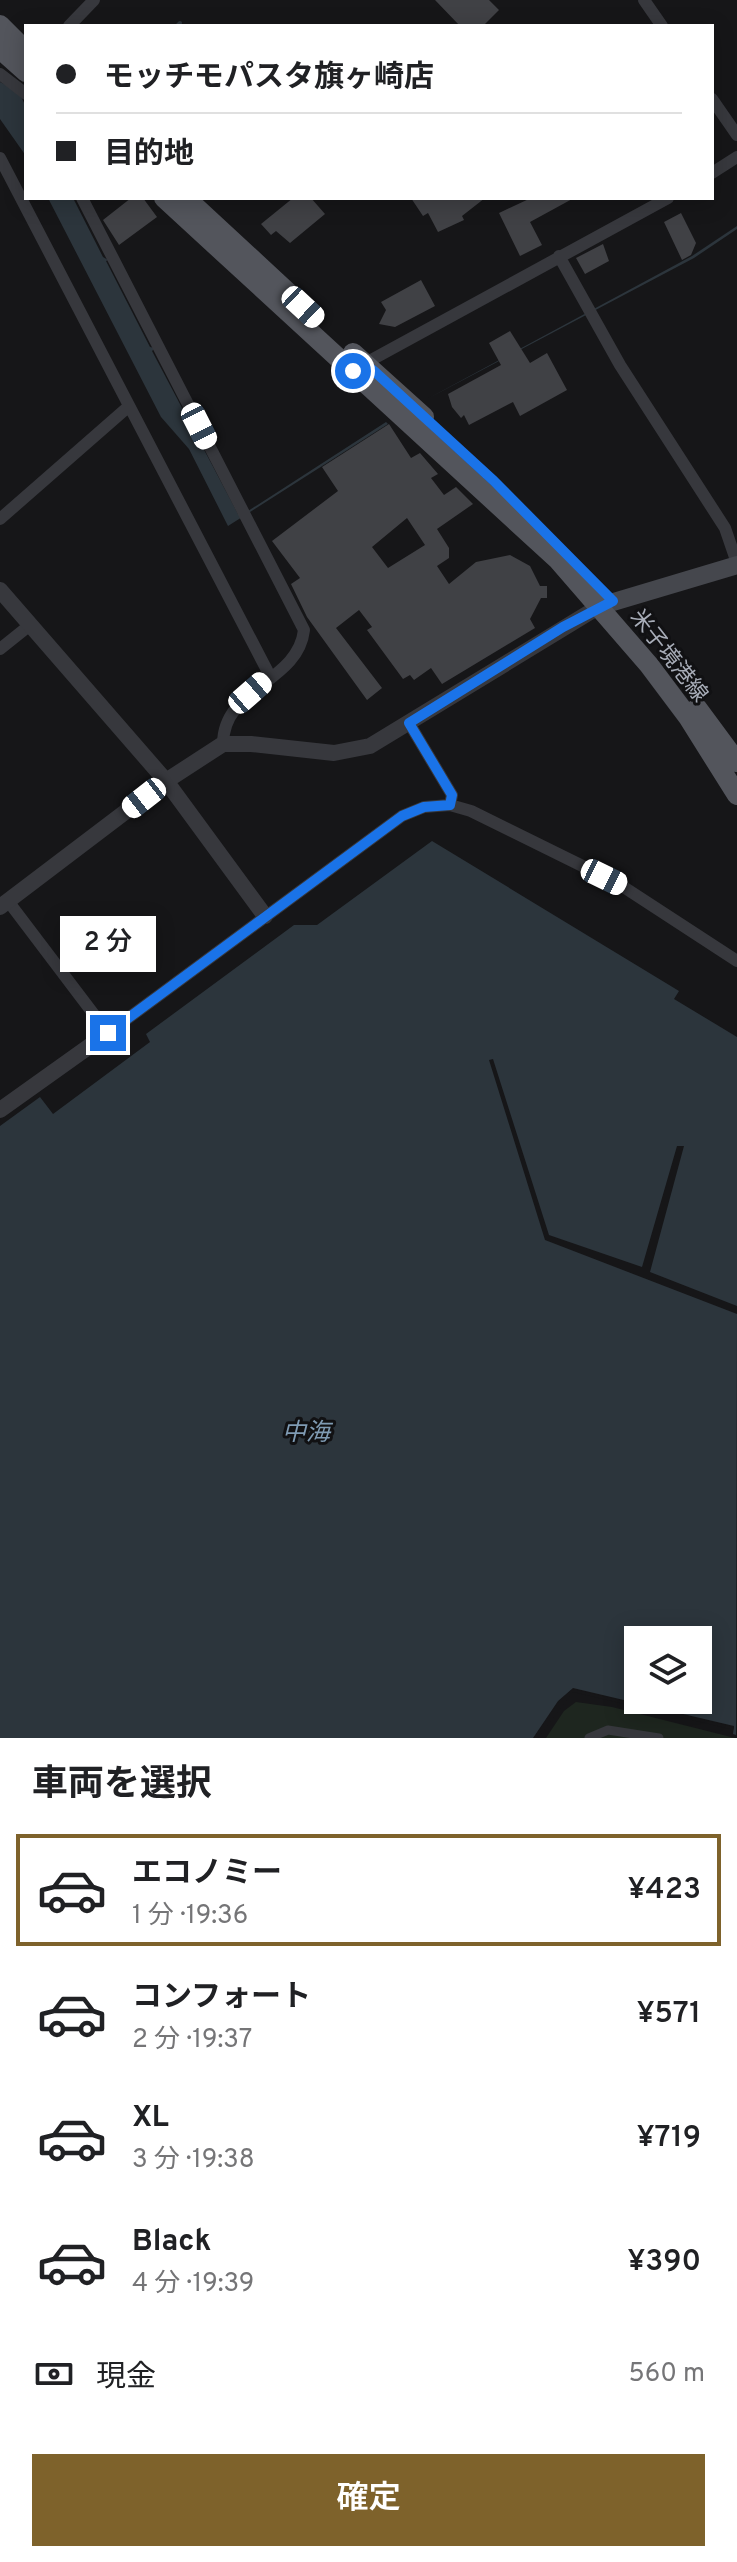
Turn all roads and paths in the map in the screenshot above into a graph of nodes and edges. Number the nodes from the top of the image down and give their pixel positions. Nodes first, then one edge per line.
1 (94, 0) edge
2 (644, 0) edge
3 (71, 24) edge
4 (661, 24) edge
5 (0, 25) edge
6 (0, 49) edge
7 (24, 49) edge
8 (24, 70) edge
9 (0, 74) edge
10 (24, 92) edge
11 (714, 102) edge
12 (737, 135) edge
13 (737, 157) edge
14 (1, 164) edge
15 (714, 172) edge
16 (83, 200) edge
17 (166, 200) edge
18 (188, 200) edge
19 (664, 200) edge
20 (559, 256) junction
21 (359, 367) junction
22 (128, 407) junction
23 (0, 519) edge
24 (737, 564) edge
25 (0, 590) edge
26 (607, 603) junction
27 (30, 625) junction
28 (0, 649) edge
29 (270, 676) junction
30 (409, 723) junction
31 (223, 744) junction
32 (737, 760) edge
33 (166, 781) junction
34 (737, 795) edge
35 (450, 805) junction
36 (4, 904) edge
37 (265, 916) junction
38 (737, 961) edge
39 (108, 1033) junction
40 (0, 1110) edge
41 (589, 1738) edge
42 (659, 1738) edge

1 - 3 street
2 - 4 street
5 - 7 main road
6 - 8 main road
9 - 10 street
11 - 12 street
13 - 15 street
14 - 22 street
16 - 29 street
17 - 21 main road, 米子境港線
18 - 21 main road, 米子境港線
19 - 20 street
20 - 21 street
20 - 24 street
21 - 26 main road, 米子境港線
22 - 23 street
22 - 29 street
24 - 26 main road
25 - 27 street
26 - 30 street
26 - 32 main road, 米子境港線
26 - 34 main road, 米子境港線
27 - 28 street
27 - 33 street
29 - 31 street
30 - 31 street
30 - 35 street
31 - 33 street
33 - 36 street
33 - 37 street
35 - 37 street
35 - 38 street
36 - 39 street
37 - 39 street
39 - 40 street
41 - 42 street

